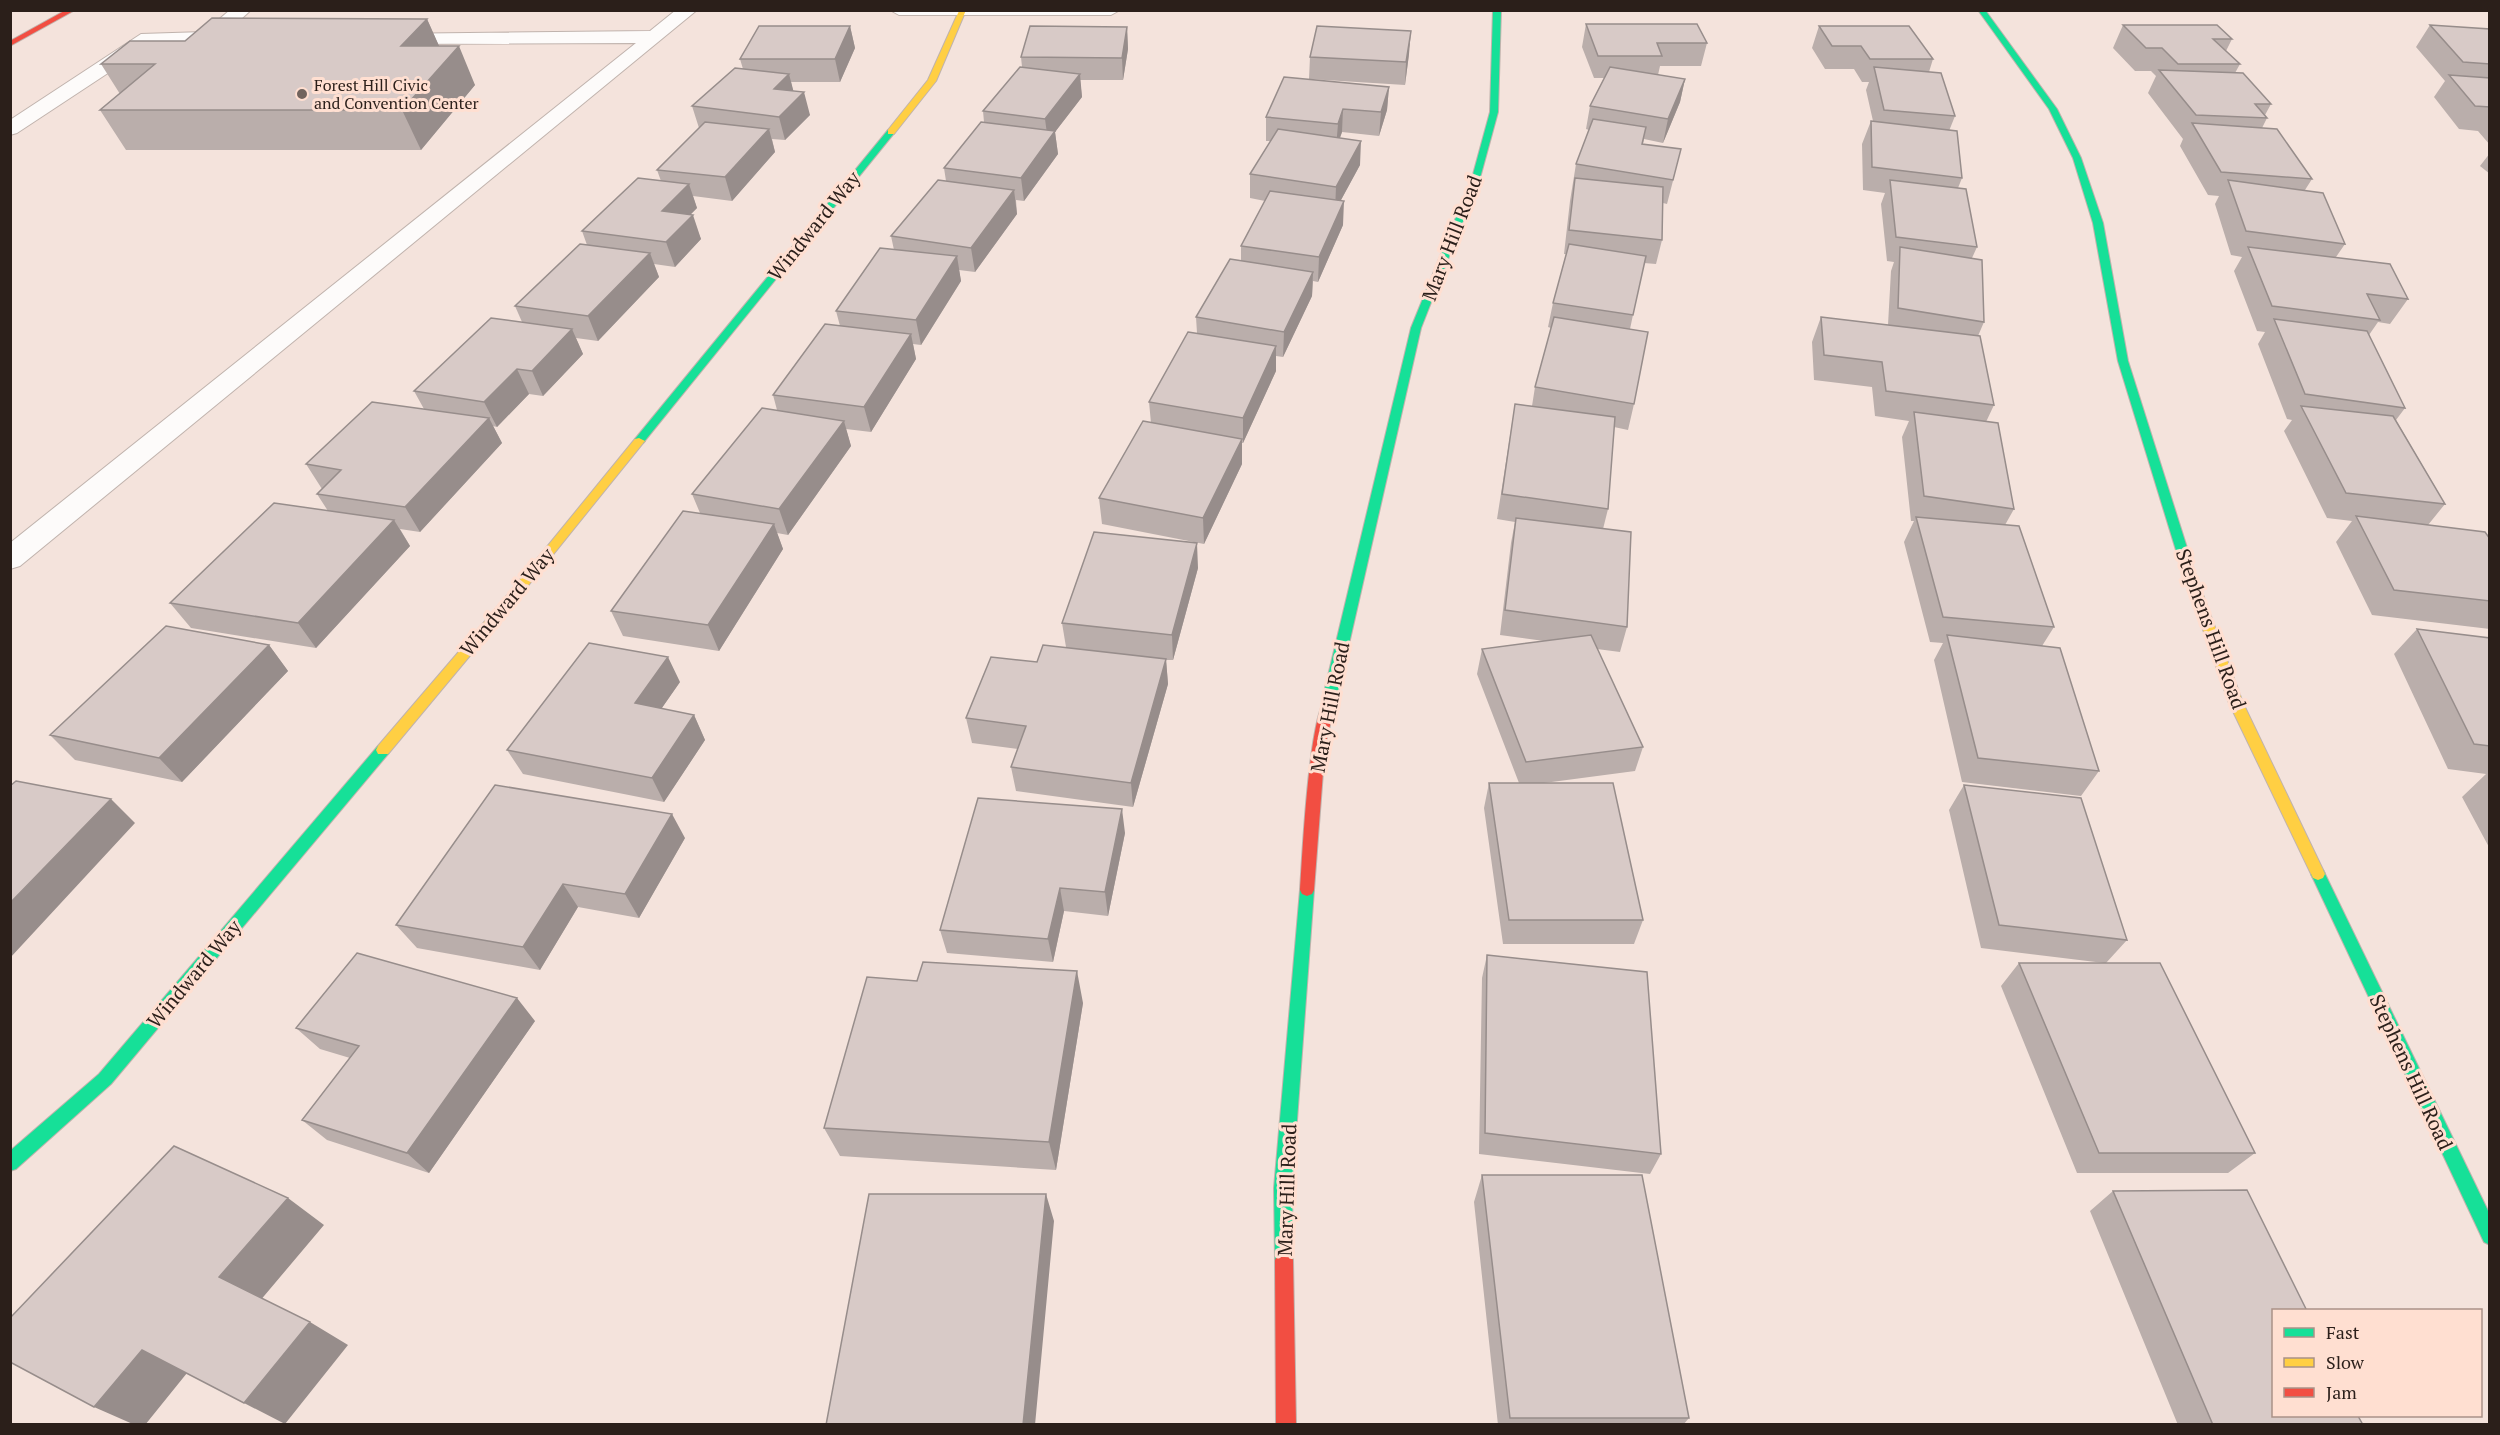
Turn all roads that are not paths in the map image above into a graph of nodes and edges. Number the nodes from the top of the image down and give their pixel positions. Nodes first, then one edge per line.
1 (72, 10) edge
2 (242, 10) edge
3 (688, 10) edge
4 (899, 10) edge
5 (1111, 10) edge
6 (1497, 10) edge
7 (1981, 10) edge
8 (963, 11) edge
9 (654, 37) junction
10 (209, 38) junction
11 (256, 38) edge
12 (373, 38) edge
13 (10, 44) edge
14 (10, 129) edge
15 (10, 559) edge
16 (10, 1163) edge
17 (2490, 1236) edge
18 (1286, 1425) edge

1 - 13 street
2 - 10 street
3 - 9 street
4 - 8 street
5 - 8 street
6 - 18 street, Mary Hill Road
7 - 17 street, Stephens Hill Road
8 - 16 street, Windward Way
9 - 12 street
9 - 15 street
10 - 11 street
10 - 14 street

